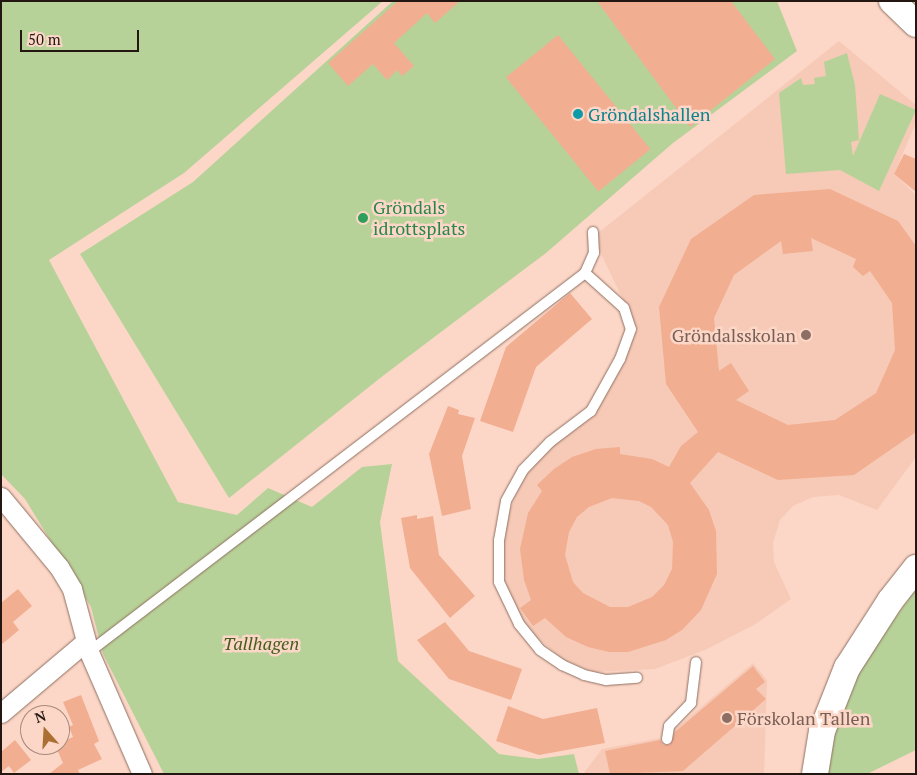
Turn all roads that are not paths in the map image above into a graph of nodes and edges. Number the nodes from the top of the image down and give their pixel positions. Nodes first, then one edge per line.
1 (892, 1) edge
2 (906, 1) edge
3 (916, 9) edge
4 (916, 24) edge
5 (593, 232) dead end
6 (584, 272) junction
7 (1, 496) edge
8 (916, 568) edge
9 (87, 647) junction
10 (696, 662) dead end
11 (637, 678) dead end
12 (1, 713) edge
13 (667, 739) dead end
14 (142, 774) edge
15 (815, 774) edge

1 - 4 street
2 - 3 street
5 - 6 lane
6 - 9 lane
6 - 11 lane
7 - 9 street
8 - 15 street
9 - 12 street
9 - 14 street
10 - 13 lane

